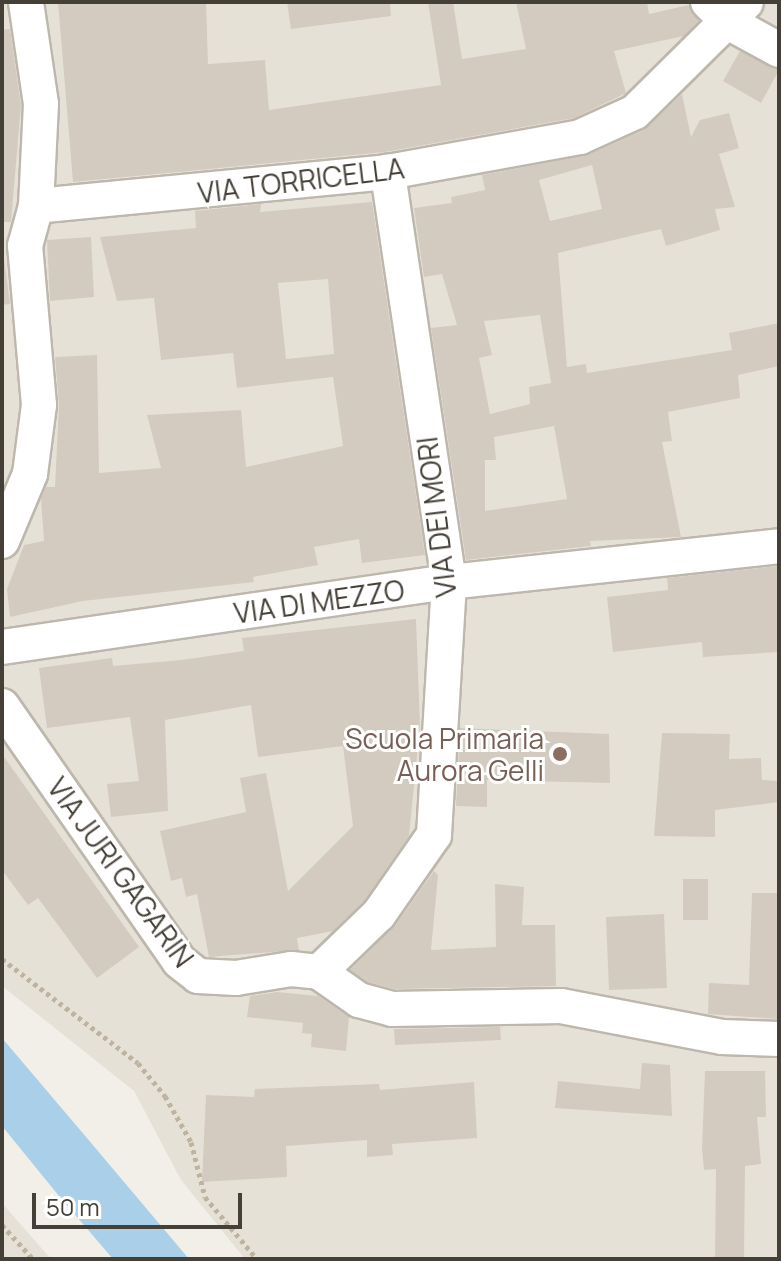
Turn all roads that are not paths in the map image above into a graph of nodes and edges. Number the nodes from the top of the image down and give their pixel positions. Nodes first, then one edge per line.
1 (26, 2) edge
2 (762, 2) edge
3 (727, 9) edge
4 (776, 47) edge
5 (388, 172) junction
6 (36, 206) junction
7 (2, 541) edge
8 (779, 546) edge
9 (449, 582) junction
10 (2, 647) edge
11 (2, 706) edge
12 (319, 972) junction
13 (779, 1039) edge

1 - 6 street
2 - 4 street
3 - 4 street
3 - 5 street, VIA TORRICELLA
5 - 6 street, VIA TORRICELLA
5 - 9 street, VIA DEI MORI
6 - 7 street
8 - 9 street, VIA DI MEZZO
9 - 10 street, VIA DI MEZZO
9 - 12 street, VIA DEI MORI
11 - 12 street, VIA JURI GAGARIN
12 - 13 street

